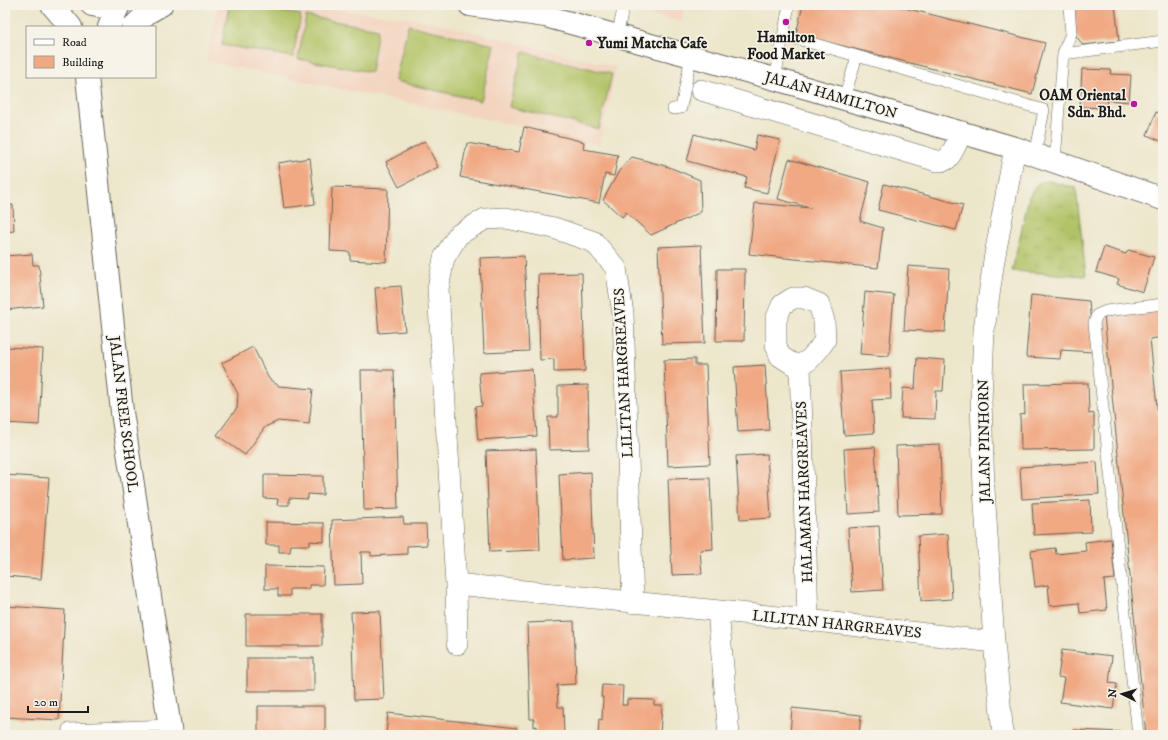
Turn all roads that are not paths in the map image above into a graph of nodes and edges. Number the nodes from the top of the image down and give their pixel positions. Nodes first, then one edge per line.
1 (52, 5) edge
2 (74, 5) edge
3 (92, 5) edge
4 (110, 5) edge
5 (119, 5) edge
6 (161, 5) edge
7 (470, 5) edge
8 (624, 5) edge
9 (789, 5) edge
10 (1068, 5) edge
11 (546, 11) edge
12 (70, 26) edge
13 (81, 26) edge
14 (109, 26) edge
15 (134, 26) edge
16 (784, 35) junction
17 (617, 36) junction
18 (1163, 41) edge
19 (1063, 54) junction
20 (691, 56) junction
21 (857, 56) junction
22 (775, 79) junction
23 (89, 82) edge
24 (701, 90) dead end
25 (844, 99) junction
26 (672, 108) dead end
27 (962, 132) junction
28 (1035, 155) junction
29 (1163, 198) edge
30 (1163, 304) edge
31 (800, 365) dead end
32 (456, 584) junction
33 (633, 602) junction
34 (718, 611) junction
35 (808, 620) junction
36 (994, 642) junction
37 (457, 644) dead end
38 (68, 729) dead end
39 (170, 730) edge
40 (729, 735) edge
41 (1003, 735) edge
42 (1138, 735) edge

1 - 12 main road
2 - 13 main road
3 - 4 main road
5 - 14 main road
6 - 15 main road
7 - 11 main road, JALAN HAMILTON
8 - 17 lane
9 - 16 lane
10 - 19 lane
11 - 17 main road, JALAN HAMILTON
16 - 21 lane
16 - 22 lane
17 - 20 main road, JALAN HAMILTON
18 - 19 lane
19 - 28 lane
20 - 22 main road, JALAN HAMILTON
20 - 26 lane
21 - 25 lane
21 - 28 lane
22 - 25 main road, JALAN HAMILTON
23 - 39 main road, JALAN FREE SCHOOL
24 - 27 street
25 - 27 main road, JALAN HAMILTON
27 - 28 main road, JALAN HAMILTON
28 - 29 main road, JALAN HAMILTON
28 - 36 street, JALAN PINHORN
30 - 42 lane
31 - 35 street, HALAMAN HARGREAVES
32 - 33 street, LILITAN HARGREAVES
32 - 33 street, LILITAN HARGREAVES
32 - 37 street, LILITAN HARGREAVES
33 - 34 street, LILITAN HARGREAVES
34 - 35 street, LILITAN HARGREAVES
34 - 40 street
35 - 36 street, LILITAN HARGREAVES
36 - 41 street, JALAN PINHORN
38 - 39 lane

